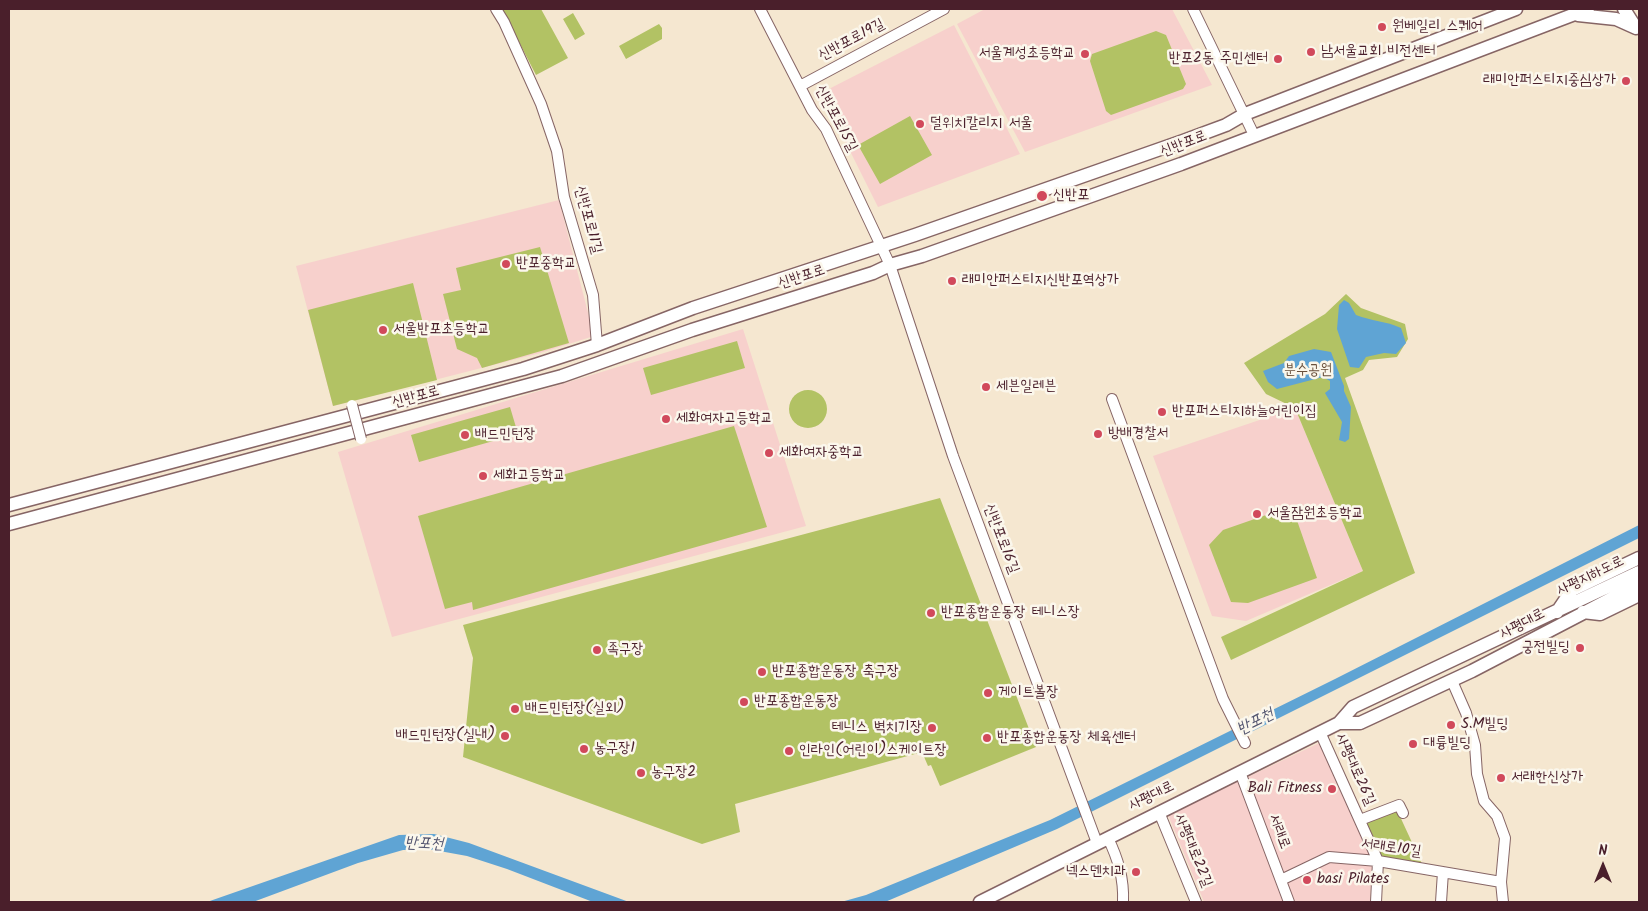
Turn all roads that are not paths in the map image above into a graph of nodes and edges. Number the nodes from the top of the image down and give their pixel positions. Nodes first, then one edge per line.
1 (496, 9) edge
2 (760, 9) edge
3 (944, 9) edge
4 (1193, 9) edge
5 (1516, 9) edge
6 (1588, 9) edge
7 (1624, 9) edge
8 (1572, 14) junction
9 (1638, 30) edge
10 (800, 86) junction
11 (1245, 114) junction
12 (1254, 135) junction
13 (880, 245) junction
14 (890, 265) junction
15 (597, 345) junction
16 (1112, 399) dead end
17 (352, 405) dead end
18 (361, 439) dead end
19 (9, 506) edge
20 (9, 524) edge
21 (1639, 558) edge
22 (1639, 572) edge
23 (1639, 584) edge
24 (1639, 594) edge
25 (1558, 612) junction
26 (1583, 612) junction
27 (1452, 681) junction
28 (1339, 723) junction
29 (1320, 732) junction
30 (1244, 743) dead end
31 (1240, 772) junction
32 (1159, 812) junction
33 (1403, 813) dead end
34 (1360, 820) junction
35 (1102, 840) junction
36 (1378, 861) junction
37 (1443, 872) junction
38 (1280, 880) junction
39 (1501, 882) junction
40 (980, 902) edge
41 (1123, 902) edge
42 (1196, 902) edge
43 (1289, 902) edge
44 (1376, 902) edge
45 (1440, 902) edge
46 (1503, 902) edge

1 - 15 street, 신반포로11길
2 - 10 street, 신반포로15길
3 - 10 street, 신반포로19길
4 - 11 street
5 - 11 main road, 신반포로
6 - 8 main road, 신반포로
7 - 9 main road
8 - 9 main road
8 - 12 main road, 신반포로
10 - 13 street, 신반포로15길
11 - 12 street
11 - 13 main road, 신반포로
12 - 14 main road, 신반포로
13 - 14 street, 신반포로16길
13 - 15 main road, 신반포로
14 - 20 main road, 신반포로
14 - 35 street, 신반포로16길
15 - 19 main road, 신반포로
16 - 30 street
17 - 18 street, bridge
21 - 25 main road
22 - 25 main road, 사평지하도로
23 - 26 main road, 사평지하도로
24 - 26 main road, 사평대로
25 - 28 main road, 사평대로
26 - 27 main road, 사평대로
27 - 28 main road, 사평대로
27 - 39 street
28 - 29 main road, 사평대로
29 - 31 main road, 사평대로
29 - 34 street, 사평대로26길
31 - 32 main road, 사평대로
31 - 38 street, 서래로
32 - 35 main road, 사평대로
32 - 42 street, 사평대로22길
33 - 34 street, 사평대로26길
34 - 36 street, 사평대로26길
35 - 40 main road, 사평대로
35 - 41 street, 신반포로16길
36 - 37 street, 서래로10길
36 - 38 street, 서래로10길
36 - 44 street, 사평대로26길
37 - 39 street, 서래로10길
37 - 45 street
38 - 43 street, 서래로
39 - 46 street

